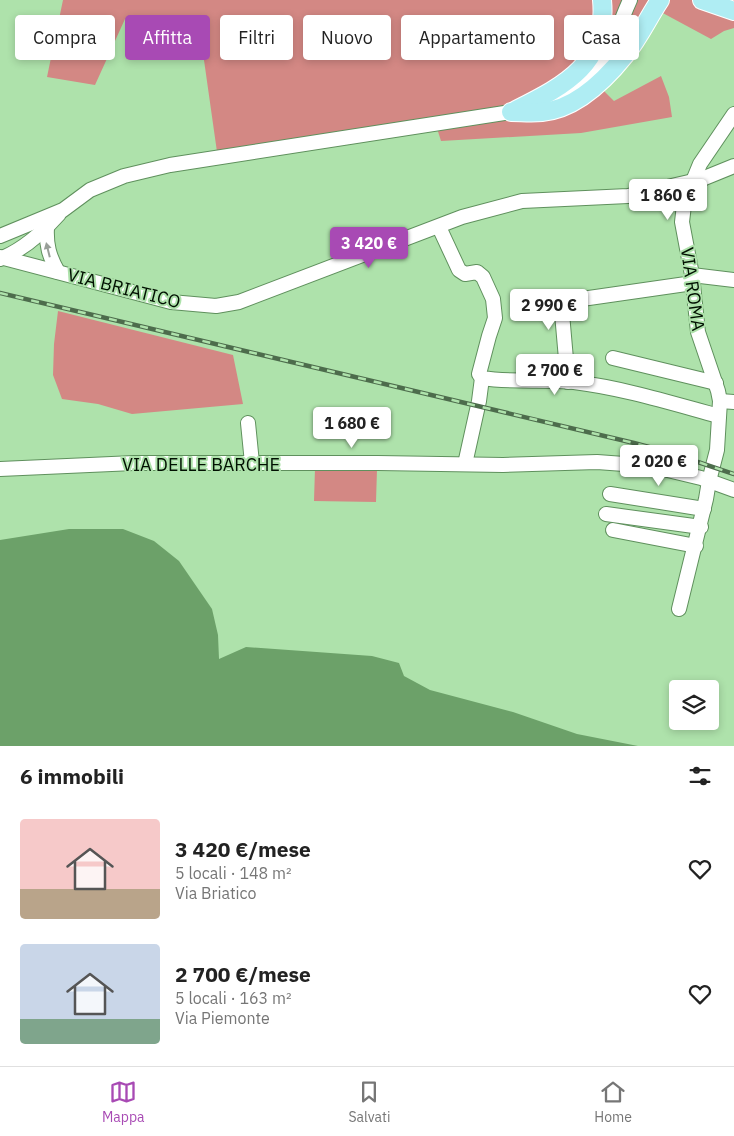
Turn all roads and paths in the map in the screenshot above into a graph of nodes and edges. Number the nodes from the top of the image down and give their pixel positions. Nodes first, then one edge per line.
1 (602, 0) edge
2 (702, 0) edge
3 (658, 2) edge
4 (628, 4) edge
5 (734, 11) edge
6 (511, 112) junction
7 (734, 114) edge
8 (734, 166) edge
9 (697, 180) junction
10 (63, 210) junction
11 (47, 227) junction
12 (439, 227) junction
13 (15, 229) junction
14 (0, 236) edge
15 (1, 261) edge
16 (58, 272) junction
17 (693, 279) junction
18 (734, 280) edge
19 (613, 358) dead end
20 (482, 378) junction
21 (568, 382) junction
22 (716, 383) junction
23 (720, 401) junction
24 (734, 402) edge
25 (719, 416) junction
26 (248, 423) dead end
27 (252, 463) junction
28 (465, 464) junction
29 (0, 469) edge
30 (705, 479) junction
31 (734, 490) edge
32 (610, 494) dead end
33 (704, 509) junction
34 (606, 514) dead end
35 (701, 527) junction
36 (613, 530) dead end
37 (696, 546) junction
38 (679, 609) dead end

1 - 6 main road
2 - 5 main road
3 - 6 main road
4 - 6 street
6 - 10 street
7 - 9 street, VIA ROMA
8 - 9 street, VIA BRIATICO
9 - 12 street, VIA BRIATICO
9 - 17 street, VIA ROMA
10 - 11 street
10 - 13 street
11 - 15 street
16 -> 11 street
12 - 16 street, VIA BRIATICO
12 - 20 street
13 - 14 street
13 - 15 street
15 - 16 street, VIA BRIATICO
17 - 18 street
17 - 21 street
17 - 22 street, VIA ROMA
19 - 22 street
20 - 21 street
20 - 28 street
21 - 25 street
22 - 23 street, VIA ROMA
23 - 24 street
23 - 25 street, VIA ROMA
25 - 30 street, VIA ROMA
26 - 27 street
27 - 28 street, VIA DELLE BARCHE
27 - 29 street, VIA DELLE BARCHE
28 - 30 street, VIA DELLE BARCHE
30 - 31 street, VIA DELLE BARCHE
30 - 33 street, VIA ROMA
32 - 33 street
33 - 35 street, VIA ROMA
34 - 35 street
35 - 37 street, VIA ROMA
36 - 37 street
37 - 38 street, VIA ROMA

